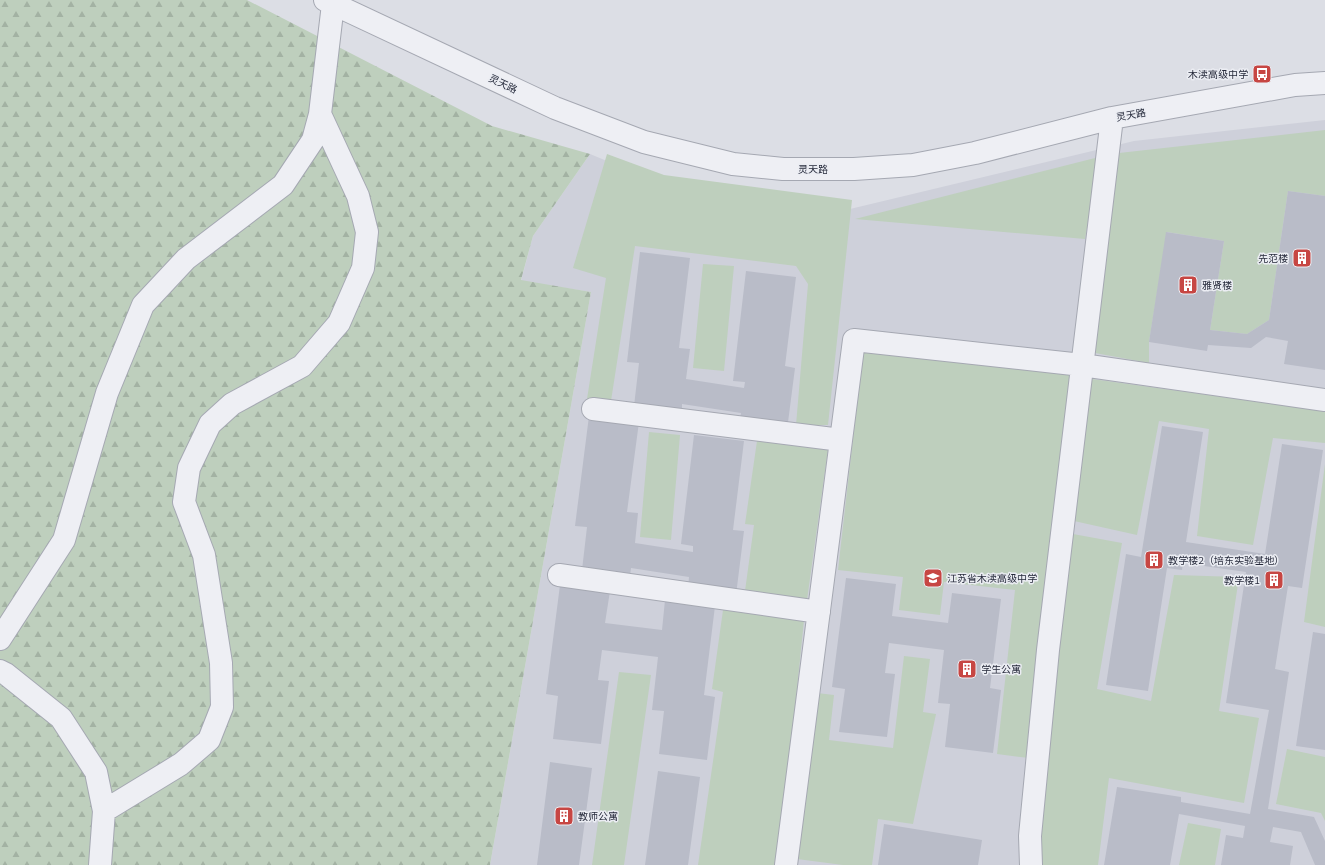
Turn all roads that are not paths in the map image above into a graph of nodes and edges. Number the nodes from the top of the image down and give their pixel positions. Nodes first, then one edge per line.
1 (329, 2) edge
2 (1325, 83) edge
3 (320, 114) junction
4 (1112, 118) junction
5 (1082, 365) junction
6 (1325, 400) edge
7 (593, 409) dead end
8 (842, 440) junction
9 (559, 575) dead end
10 (819, 612) junction
11 (0, 640) edge
12 (0, 671) edge
13 (104, 811) junction
14 (100, 865) edge
15 (786, 865) edge
16 (1031, 865) edge

1 - 3 street
1 - 4 street, 灵天路
2 - 4 street, 灵天路
3 - 11 street
3 - 13 street
4 - 5 street
5 - 6 street
5 - 8 street
5 - 16 street
7 - 8 street
8 - 10 street
9 - 10 street
10 - 15 street
12 - 13 street
13 - 14 street

